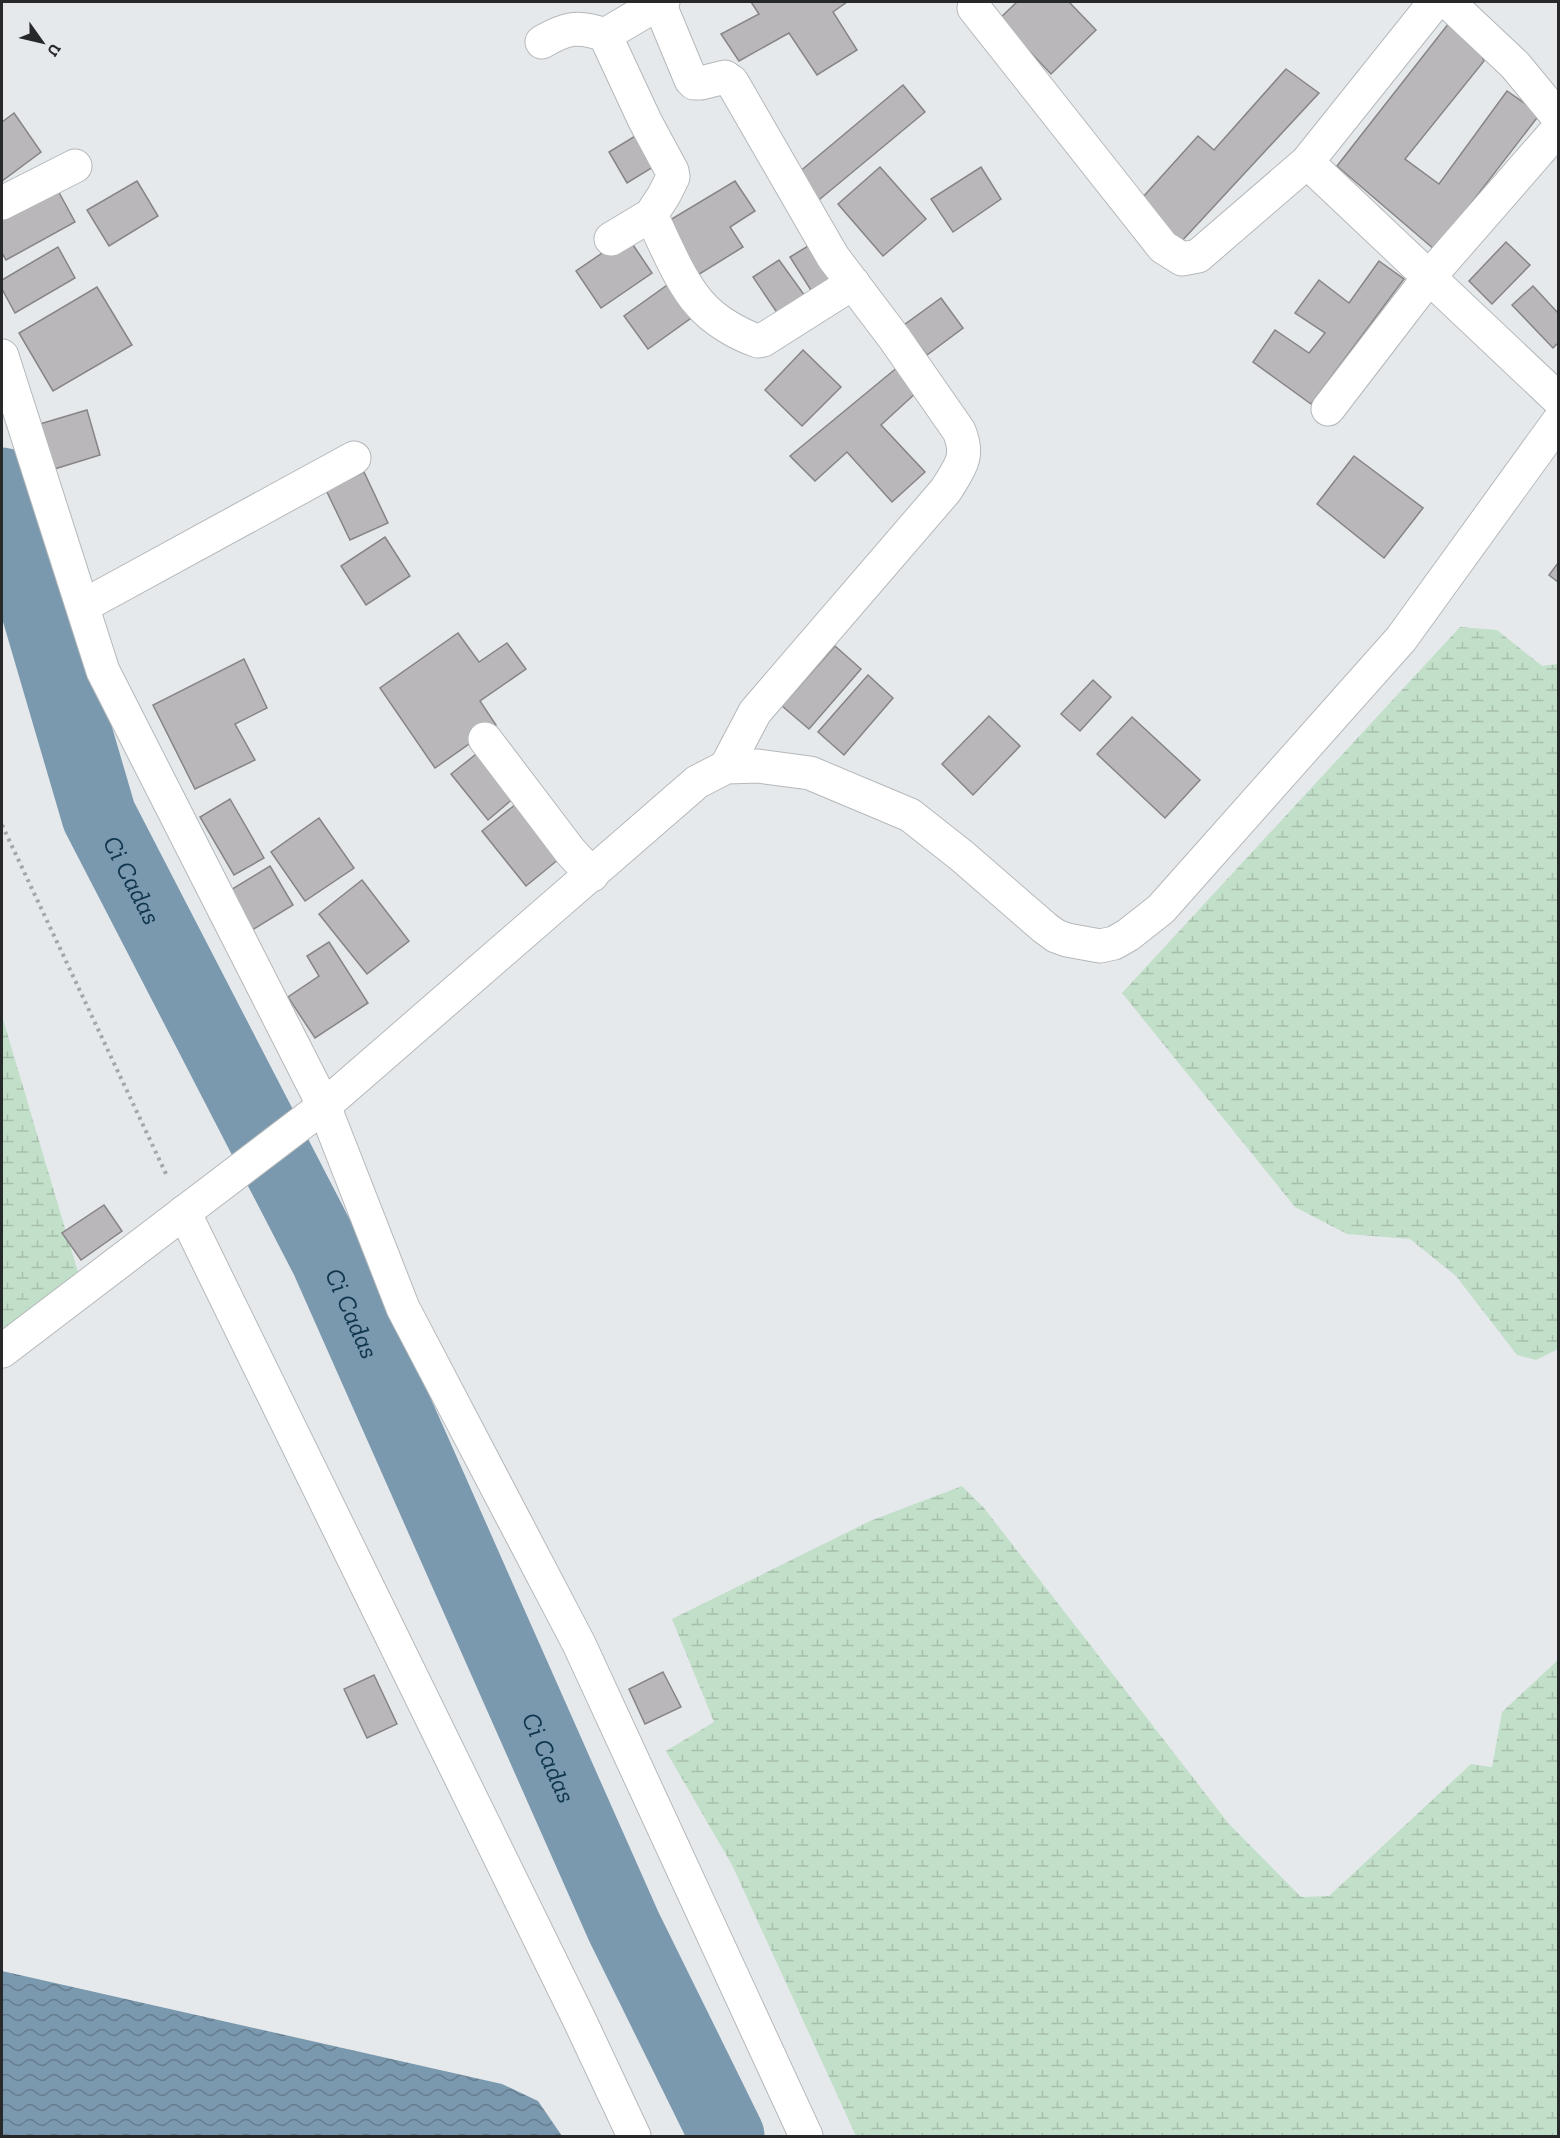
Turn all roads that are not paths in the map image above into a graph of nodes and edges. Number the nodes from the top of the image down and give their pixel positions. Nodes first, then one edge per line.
1 (661, 2) edge
2 (1435, 2) edge
3 (1448, 2) edge
4 (974, 8) dead end
5 (605, 35) junction
6 (542, 42) dead end
7 (1558, 117) edge
8 (1558, 129) edge
9 (1307, 162) junction
10 (75, 166) dead end
11 (2, 203) edge
12 (651, 214) junction
13 (611, 239) dead end
14 (1430, 276) junction
15 (853, 283) junction
16 (2, 356) edge
17 (1558, 399) edge
18 (1328, 409) dead end
19 (1558, 422) edge
20 (354, 458) dead end
21 (83, 606) junction
22 (485, 739) dead end
23 (726, 766) junction
24 (592, 875) junction
25 (314, 1115) junction
26 (191, 1207) junction
27 (2, 1351) edge
28 (634, 2136) edge
29 (806, 2136) edge

1 - 5 street
1 - 15 street
2 - 9 street
3 - 7 street
4 - 9 street
5 - 6 street
5 - 12 street
8 - 14 street
9 - 14 street
10 - 11 street
12 - 13 street
12 - 15 street
14 - 17 street
14 - 18 street
15 - 23 street
16 - 21 street
19 - 23 street
20 - 21 street
21 - 25 street
22 - 24 street
23 - 24 street
24 - 25 street
25 - 26 street
25 - 29 street
26 - 27 street
26 - 28 street

